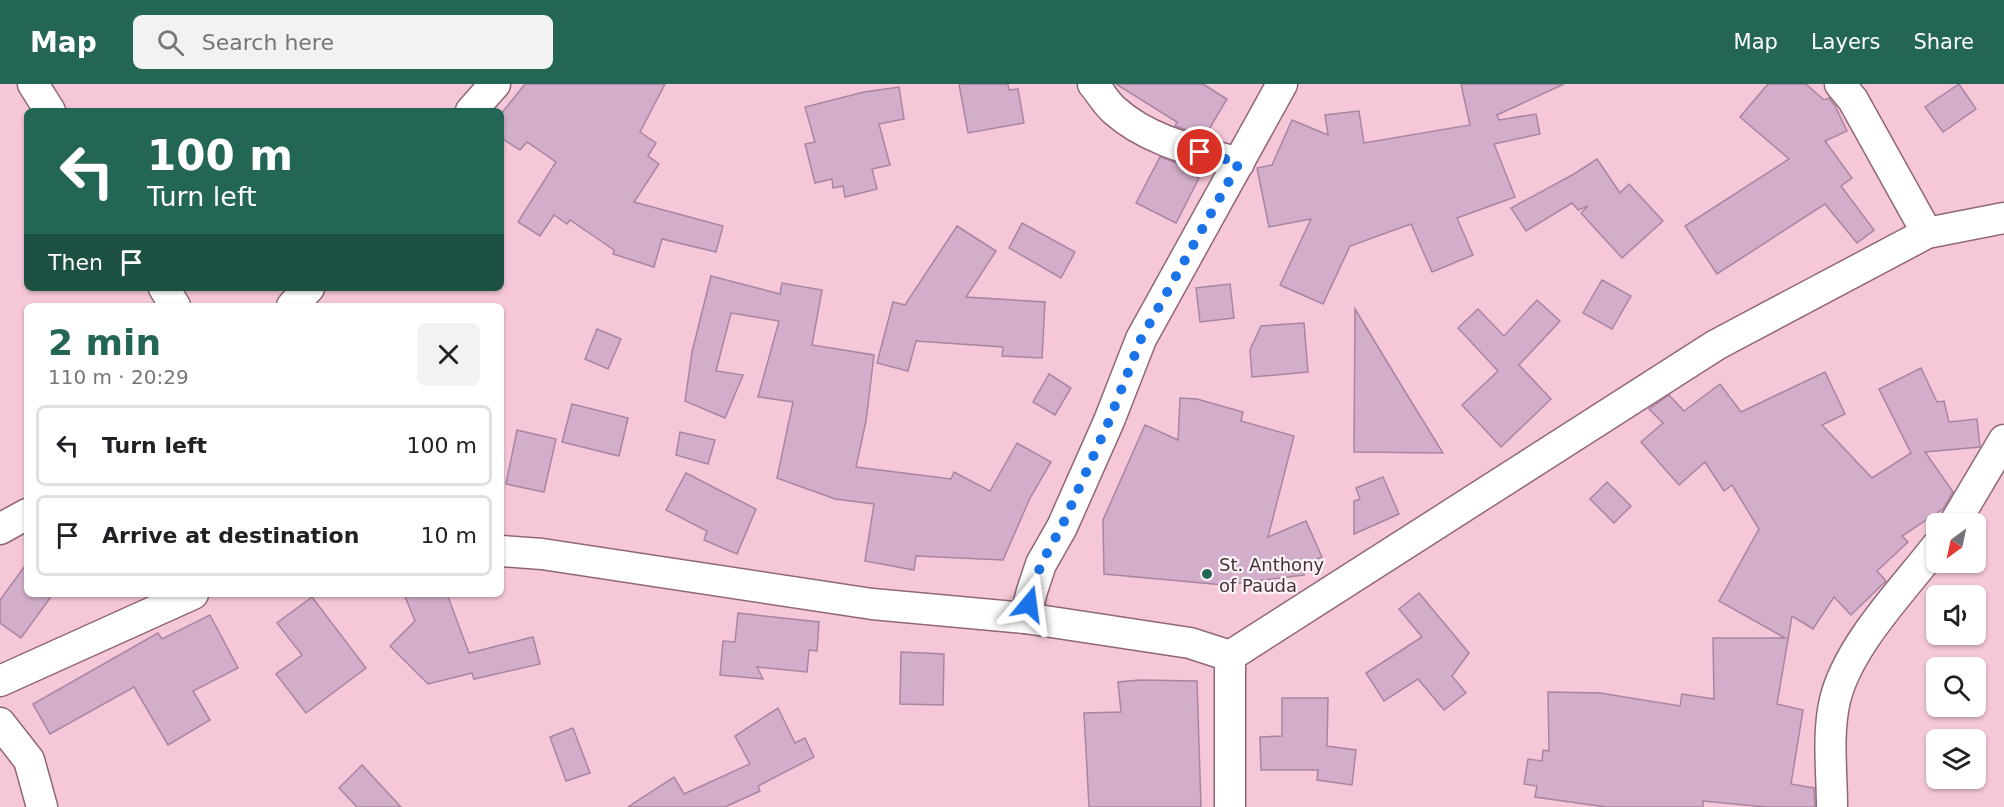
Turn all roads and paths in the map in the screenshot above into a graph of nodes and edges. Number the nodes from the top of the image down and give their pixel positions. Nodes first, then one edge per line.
1 (33, 84) edge
2 (495, 84) edge
3 (1093, 84) edge
4 (1282, 84) edge
5 (1840, 84) edge
6 (48, 108) edge
7 (474, 108) edge
8 (1239, 163) junction
9 (2004, 218) edge
10 (1927, 232) junction
11 (306, 291) edge
12 (295, 303) edge
13 (2004, 440) edge
14 (1961, 513) edge
15 (24, 516) edge
16 (0, 529) edge
17 (504, 551) edge
18 (1926, 560) edge
19 (186, 597) edge
20 (1025, 618) junction
21 (1230, 656) junction
22 (0, 681) edge
23 (0, 723) edge
24 (42, 807) edge
25 (1230, 807) edge
26 (1833, 807) edge

1 - 6 street
2 - 7 street
3 - 8 street
4 - 8 street
5 - 10 street
8 - 20 street
9 - 10 street
10 - 21 street
11 - 12 street
13 - 14 street
15 - 16 street
17 - 20 street
18 - 26 street
19 - 22 street
20 - 21 street
21 - 25 street
23 - 24 street

